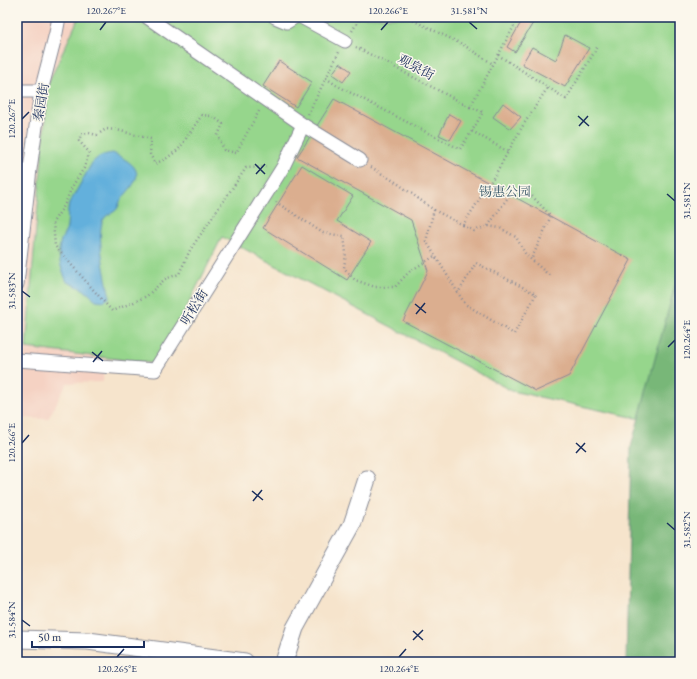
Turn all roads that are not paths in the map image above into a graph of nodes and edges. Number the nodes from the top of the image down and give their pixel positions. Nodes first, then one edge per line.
1 (59, 17) edge
2 (147, 17) edge
3 (275, 17) edge
4 (295, 17) edge
5 (301, 17) edge
6 (345, 41) road end
7 (17, 91) edge
8 (41, 91) junction
9 (303, 125) junction
10 (360, 160) road end
11 (17, 284) edge
12 (17, 360) edge
13 (367, 479) dead end
14 (17, 639) edge
15 (245, 662) edge
16 (284, 662) edge

1 - 8 street, 秦园街
2 - 9 street
3 - 4 street
5 - 6 street
7 - 8 street
8 - 11 street, 秦园街
9 - 10 street
9 - 12 street, 听松街
13 - 16 street
14 - 15 street

